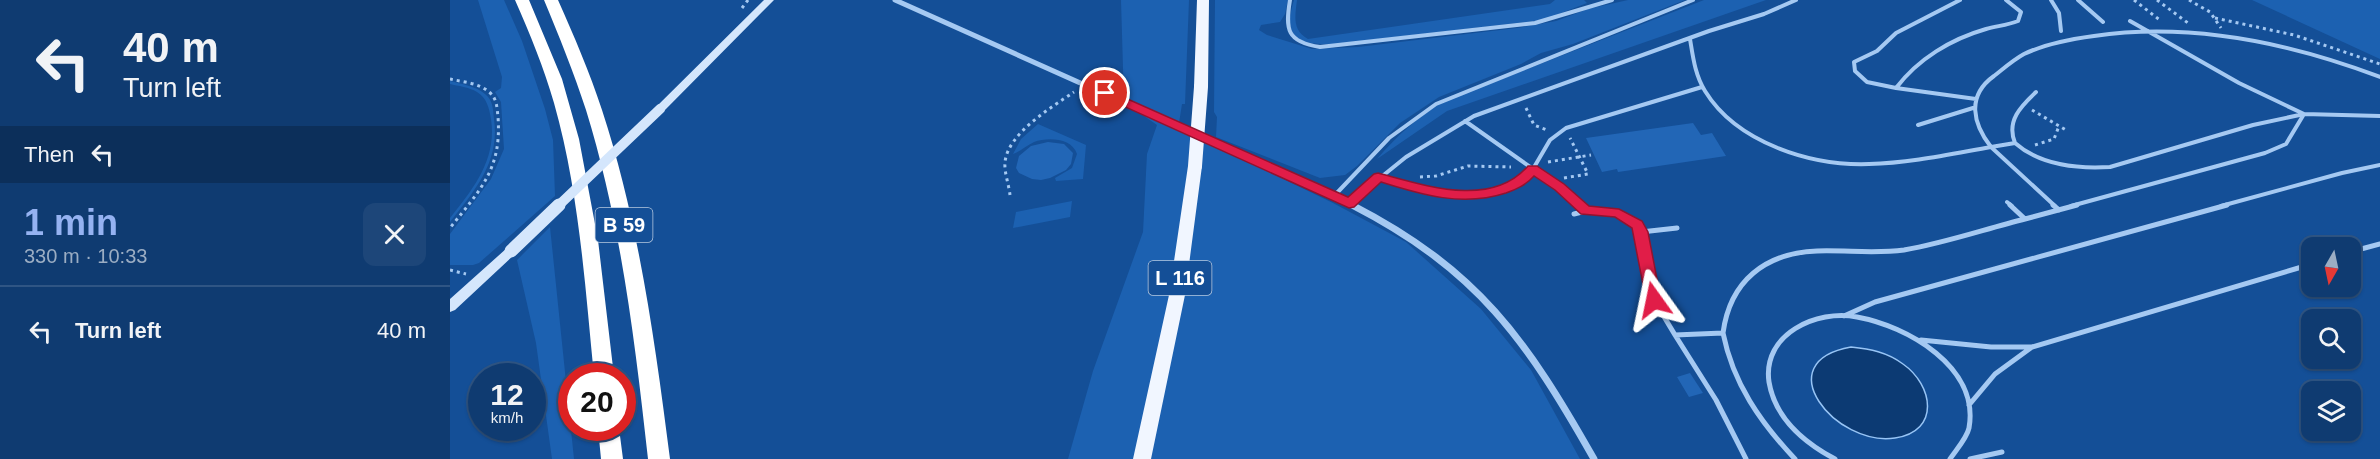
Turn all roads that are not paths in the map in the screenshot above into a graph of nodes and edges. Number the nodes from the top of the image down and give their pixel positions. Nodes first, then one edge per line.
1 (522, 0) edge
2 (551, 0) edge
3 (769, 0) edge
4 (895, 0) edge
5 (1203, 0) edge
6 (1290, 0) edge
7 (1612, 0) edge
8 (1693, 0) edge
9 (1796, 0) edge
10 (1960, 0) edge
11 (2006, 0) edge
12 (2051, 0) edge
13 (2078, 0) edge
14 (2110, 21) dead end
15 (2161, 21) road end
16 (2103, 22) junction
17 (2097, 23) dead end
18 (2071, 28) dead end
19 (2259, 36) dead end
20 (1690, 39) junction
21 (2026, 46) dead end
22 (2380, 77) edge
23 (1702, 87) junction
24 (1896, 88) junction
25 (2036, 92) dead end
26 (1976, 99) junction
27 (1973, 108) junction
28 (2304, 114) junction
29 (2380, 116) edge
30 (1465, 121) junction
31 (1918, 125) dead end
32 (2015, 143) junction
33 (1991, 147) junction
34 (2380, 165) edge
35 (1533, 169) junction
36 (1378, 177) junction
37 (1334, 196) junction
38 (2007, 202) dead end
39 (1349, 203) junction
40 (2059, 210) junction
41 (1586, 211) junction
42 (1574, 214) dead end
43 (2025, 219) junction
44 (1677, 228) dead end
45 (1641, 232) junction
46 (2380, 244) edge
47 (2361, 249) edge
48 (2301, 267) edge
49 (450, 308) edge
50 (1844, 316) junction
51 (1722, 333) junction
52 (1675, 335) junction
53 (1920, 340) junction
54 (2032, 347) junction
55 (602, 363) edge
56 (1969, 405) junction
57 (610, 441) edge
58 (2001, 452) dead end
59 (612, 459) edge
60 (659, 459) edge
61 (1142, 459) edge
62 (1594, 459) edge
63 (1746, 459) edge
64 (1795, 459) edge
65 (1834, 459) edge
66 (1950, 459) edge
67 (1970, 459) edge

1 - 55 highway, B 59
2 - 60 highway, B 59
3 - 49 street, bridge
4 - 37 street
5 - 61 main road, L 116, bridge
6 - 7 lane
8 - 37 lane
9 - 20 lane
10 - 24 lane
11 - 24 lane
12 - 18 lane
13 - 16 lane
14 - 16 lane
15 - 28 lane
16 - 17 lane
19 - 22 lane
20 - 23 lane
20 - 30 lane
21 - 26 lane
23 - 33 lane
23 - 35 lane
24 - 26 lane
25 - 32 lane
26 - 27 lane
27 - 31 lane
27 - 33 lane
28 - 29 lane
28 - 32 lane
28 - 40 lane
30 - 35 lane
30 - 36 lane
32 - 33 lane
33 - 40 lane
34 - 50 lane
35 - 36 lane
35 - 41 lane
36 - 39 lane
37 - 39 street
38 - 43 lane
39 - 62 street
40 - 43 lane
41 - 42 lane
41 - 45 lane
43 - 51 lane
44 - 45 lane
45 - 52 lane
46 - 47 lane
48 - 54 lane
50 - 53 lane
50 - 65 lane
51 - 52 lane
51 - 64 lane
52 - 63 lane
53 - 54 lane
53 - 56 lane
54 - 56 lane
56 - 66 lane
57 - 59 highway
58 - 67 lane

